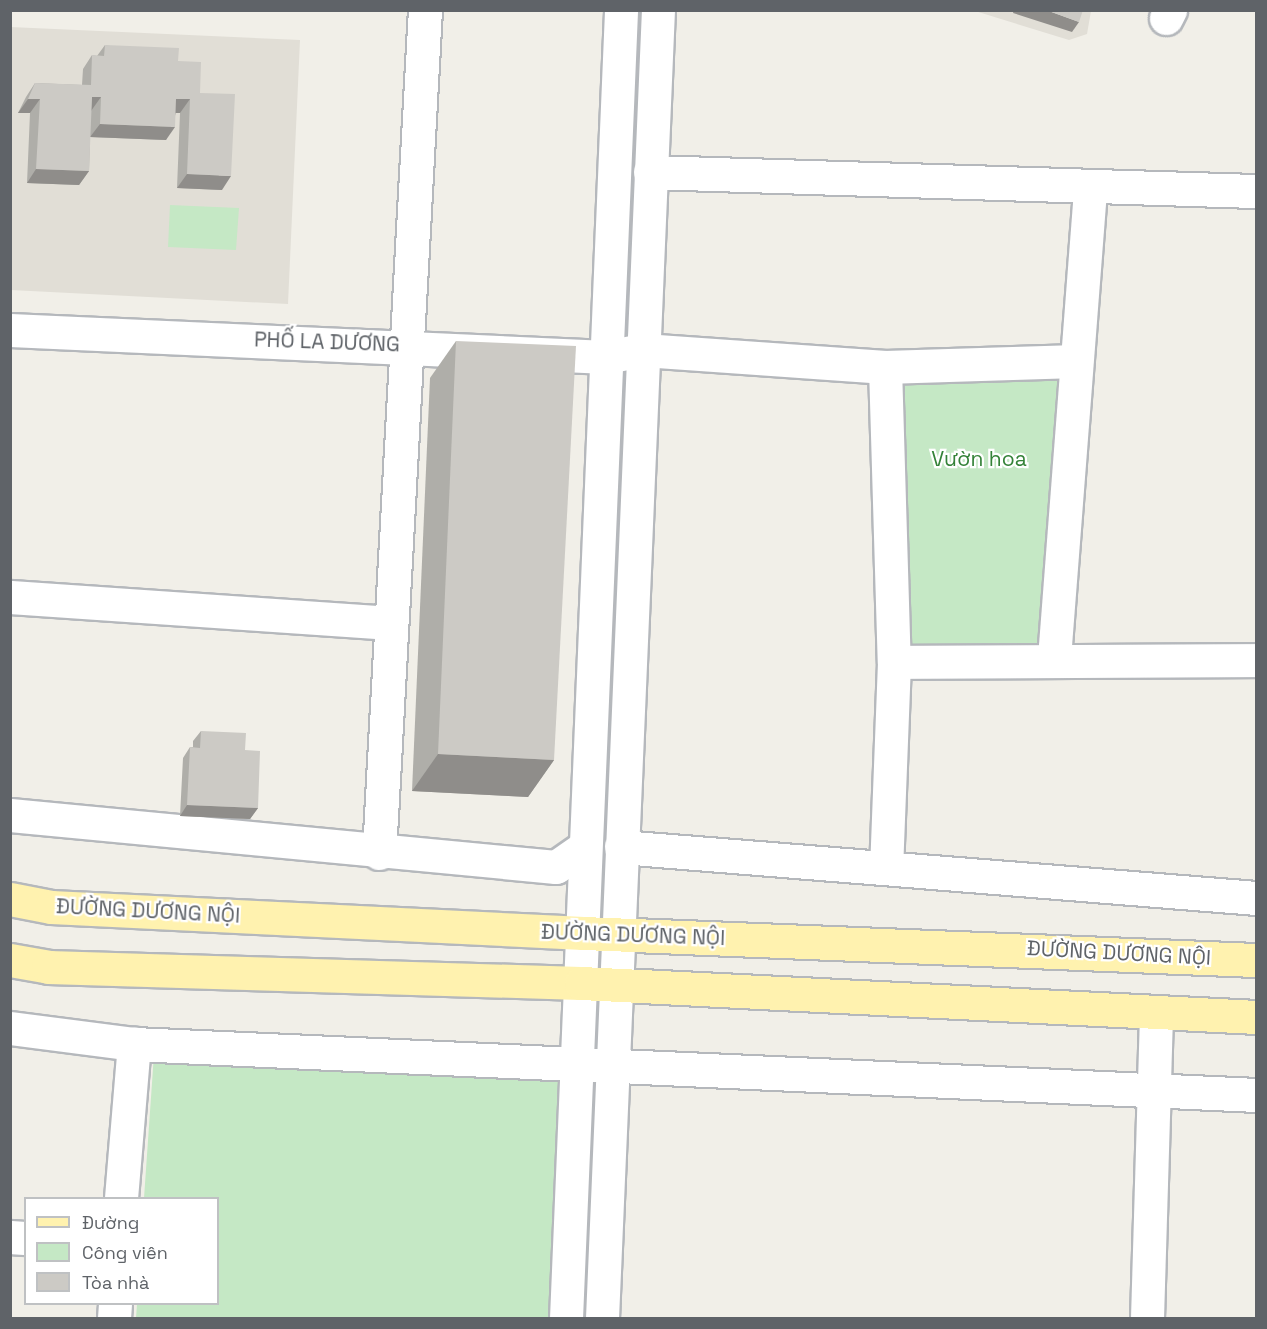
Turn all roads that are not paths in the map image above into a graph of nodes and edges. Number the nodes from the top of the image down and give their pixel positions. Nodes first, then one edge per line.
1 (425, 10) edge
2 (621, 10) edge
3 (658, 10) edge
4 (650, 172) junction
5 (1090, 186) junction
6 (1257, 191) edge
7 (10, 330) edge
8 (409, 345) junction
9 (643, 350) junction
10 (606, 357) junction
11 (1076, 361) junction
12 (885, 367) junction
13 (10, 597) edge
14 (389, 623) junction
15 (1054, 658) junction
16 (1257, 660) edge
17 (894, 662) junction
18 (10, 815) edge
19 (621, 847) junction
20 (585, 848) junction
21 (379, 853) junction
22 (886, 868) junction
23 (1257, 898) edge
24 (10, 899) edge
25 (583, 933) junction
26 (619, 935) junction
27 (10, 960) edge
28 (1257, 960) edge
29 (581, 983) junction
30 (618, 985) junction
31 (1156, 1012) junction
32 (1257, 1017) edge
33 (10, 1028) edge
34 (134, 1044) junction
35 (575, 1067) junction
36 (616, 1070) junction
37 (1157, 1088) junction
38 (1257, 1095) edge
39 (121, 1197) edge
40 (566, 1318) edge
41 (602, 1318) edge
42 (1147, 1318) edge

1 - 8 street
2 - 10 street
3 - 4 street
4 - 5 street
4 - 9 street
5 - 6 street
5 - 11 street
7 - 8 street, PHỐ LA DƯƠNG
8 - 10 street, PHỐ LA DƯƠNG
8 - 14 street
9 - 10 street, PHỐ LA DƯƠNG
9 - 12 street, PHỐ LA DƯƠNG
9 - 19 street
10 - 20 street
11 - 12 street, PHỐ LA DƯƠNG
11 - 15 street
12 - 17 street
13 - 14 street
14 - 21 street
15 - 16 street
15 - 17 street
17 - 22 street
18 - 21 street
19 - 22 street
19 - 26 street
20 - 21 street
20 - 25 street
22 - 23 street
24 - 25 main road, ĐƯỜNG DƯƠNG NỘI
25 - 26 main road, ĐƯỜNG DƯƠNG NỘI
25 - 29 street
26 - 28 main road, ĐƯỜNG DƯƠNG NỘI
26 - 30 street
27 - 29 main road
29 - 30 main road
29 - 35 street
30 - 31 main road
30 - 36 street
31 - 32 main road
31 - 37 street
33 - 34 street
34 - 35 street
34 - 39 street
35 - 36 street
35 - 40 street
36 - 37 street
36 - 41 street
37 - 38 street
37 - 42 street

